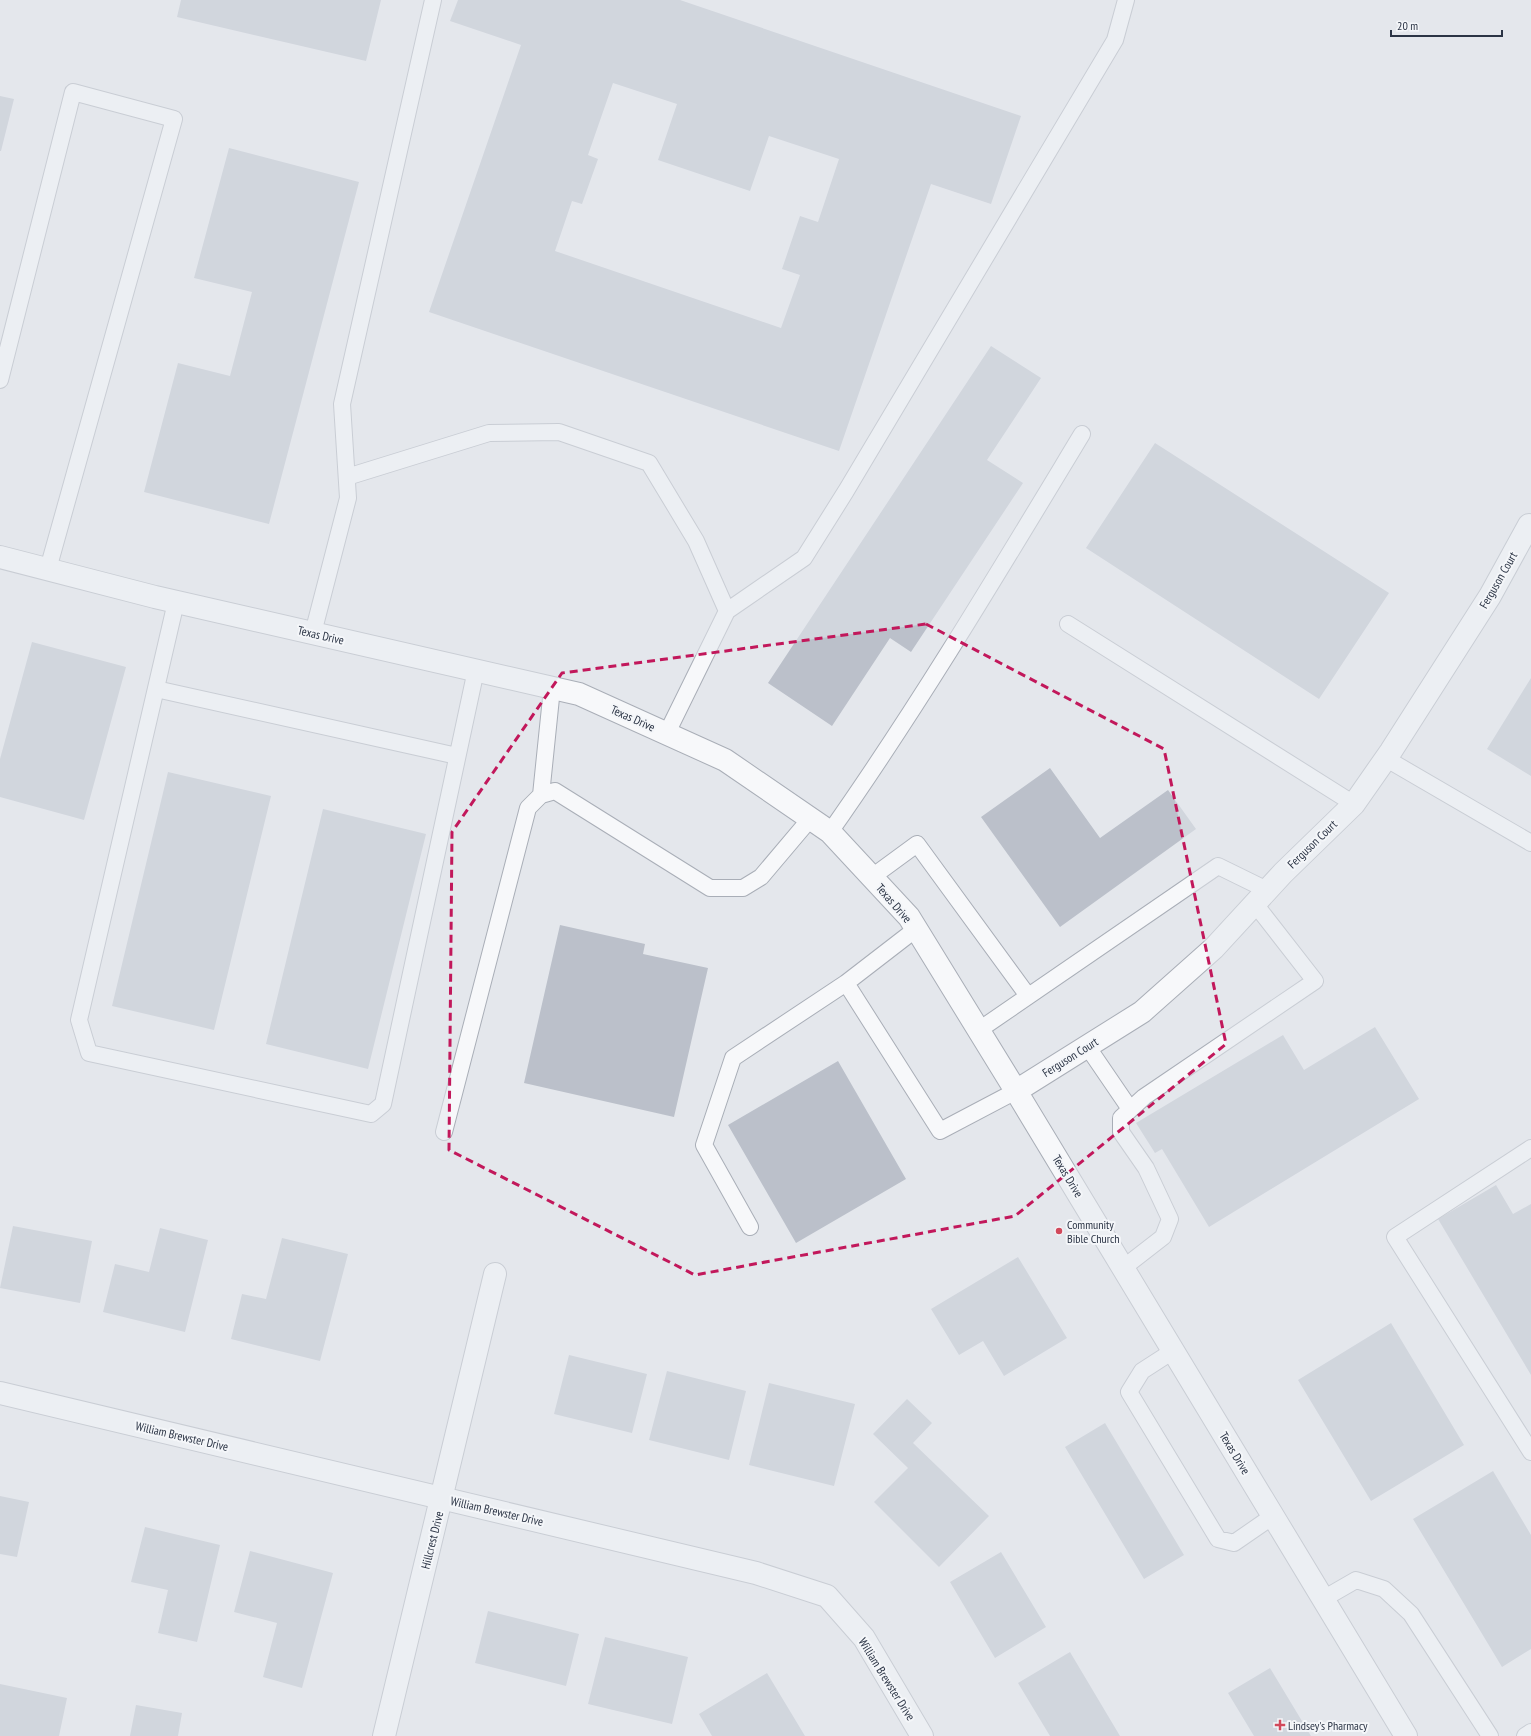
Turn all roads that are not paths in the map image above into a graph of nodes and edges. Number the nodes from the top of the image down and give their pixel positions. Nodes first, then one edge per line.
1 (433, 0) edge
2 (1126, 0) edge
3 (0, 380) edge
4 (1082, 434) dead end
5 (347, 477) junction
6 (1530, 528) edge
7 (0, 557) edge
8 (48, 569) junction
9 (176, 602) junction
10 (727, 611) junction
11 (1068, 624) dead end
12 (313, 633) junction
13 (476, 670) junction
14 (552, 688) junction
15 (156, 689) junction
16 (666, 734) junction
17 (457, 756) junction
18 (1385, 758) junction
19 (541, 795) junction
20 (1354, 804) junction
21 (810, 819) junction
22 (830, 832) junction
23 (1531, 842) edge
24 (872, 877) junction
25 (1261, 897) junction
26 (916, 929) junction
27 (846, 983) junction
28 (1028, 996) junction
29 (979, 1030) junction
30 (1087, 1046) junction
31 (1016, 1091) junction
32 (1130, 1109) junction
33 (444, 1132) dead end
34 (1531, 1148) edge
35 (750, 1227) dead end
36 (1123, 1268) junction
37 (495, 1274) dead end
38 (1173, 1351) junction
39 (0, 1393) edge
40 (1531, 1452) edge
41 (442, 1498) junction
42 (1274, 1516) junction
43 (1324, 1599) junction
44 (1531, 1732) edge
45 (384, 1736) edge
46 (922, 1736) edge
47 (1406, 1736) edge
48 (1490, 1736) edge
49 (1525, 1736) edge

1 - 5 lane
2 - 10 lane
3 - 8 lane
4 - 22 lane
5 - 10 lane
5 - 12 lane
6 - 18 street, Ferguson Court
7 - 8 street, Texas Drive
8 - 9 street, Texas Drive
9 - 12 street, Texas Drive
9 - 15 lane
10 - 16 lane
11 - 20 lane
12 - 13 street, Texas Drive
13 - 14 street, Texas Drive
13 - 17 lane
14 - 16 street, Texas Drive
14 - 19 lane
15 - 17 lane
15 - 17 lane
16 - 21 street, Texas Drive
18 - 20 street, Ferguson Court
18 - 23 lane
19 - 21 lane
19 - 33 lane
20 - 25 street, Ferguson Court
21 - 22 street, Texas Drive
22 - 24 street, Texas Drive
24 - 26 street, Texas Drive
24 - 28 lane
25 - 28 lane
25 - 30 street, Ferguson Court
25 - 32 lane
26 - 27 lane
26 - 29 street, Texas Drive
27 - 31 lane
27 - 35 lane
28 - 29 lane
29 - 31 street, Texas Drive
30 - 31 street, Ferguson Court
30 - 32 lane
31 - 36 street, Texas Drive
32 - 36 lane
34 - 40 lane
36 - 38 street, Texas Drive
37 - 41 street, Hillcrest Drive
38 - 42 street, Texas Drive
38 - 42 lane
39 - 41 street, William Brewster Drive
41 - 45 street, Hillcrest Drive
41 - 46 street, William Brewster Drive
42 - 43 street, Texas Drive
43 - 47 street, Texas Drive
43 - 48 lane
44 - 49 lane

